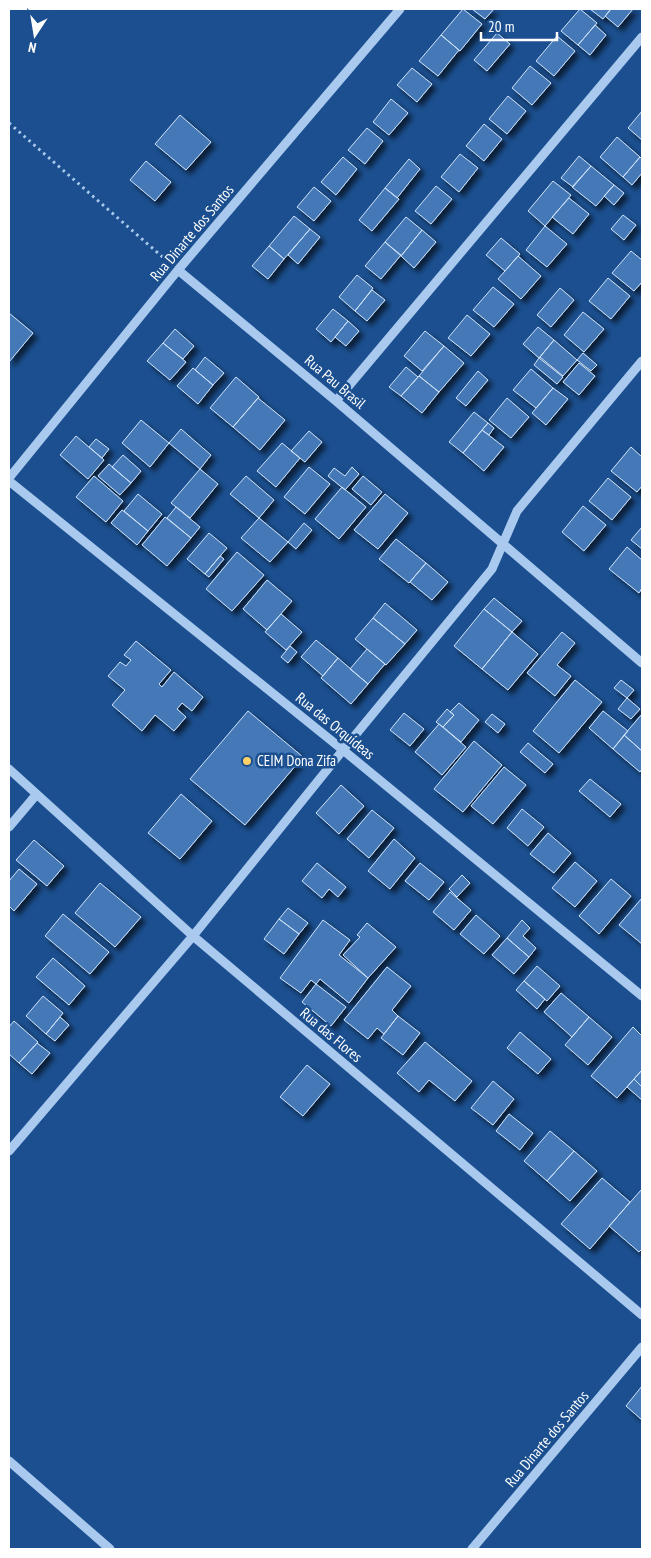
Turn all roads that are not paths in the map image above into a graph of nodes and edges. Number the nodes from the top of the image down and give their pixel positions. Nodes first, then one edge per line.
1 (400, 9) edge
2 (642, 37) edge
3 (178, 270) junction
4 (642, 361) edge
5 (336, 401) junction
6 (9, 479) edge
7 (502, 545) junction
8 (642, 663) edge
9 (343, 750) junction
10 (9, 769) edge
11 (36, 794) junction
12 (9, 828) edge
13 (193, 936) junction
14 (642, 996) edge
15 (9, 1151) edge
16 (642, 1315) edge
17 (642, 1348) edge
18 (9, 1461) edge
19 (110, 1549) edge
20 (472, 1549) edge

1 - 3 street, Rua Dinarte dos Santos
2 - 5 street
3 - 5 street, Rua Pau Brasil
3 - 6 street, Rua Dinarte dos Santos
4 - 7 street
5 - 7 street, Rua Pau Brasil
6 - 9 street, Rua das Orquídeas
7 - 8 street, Rua Pau Brasil
7 - 9 street
9 - 13 street
9 - 14 street, Rua das Orquídeas
10 - 11 street, Rua das Flores
11 - 12 street
11 - 13 street, Rua das Flores
13 - 15 street
13 - 16 street, Rua das Flores
17 - 20 street, Rua Dinarte dos Santos
18 - 19 street

